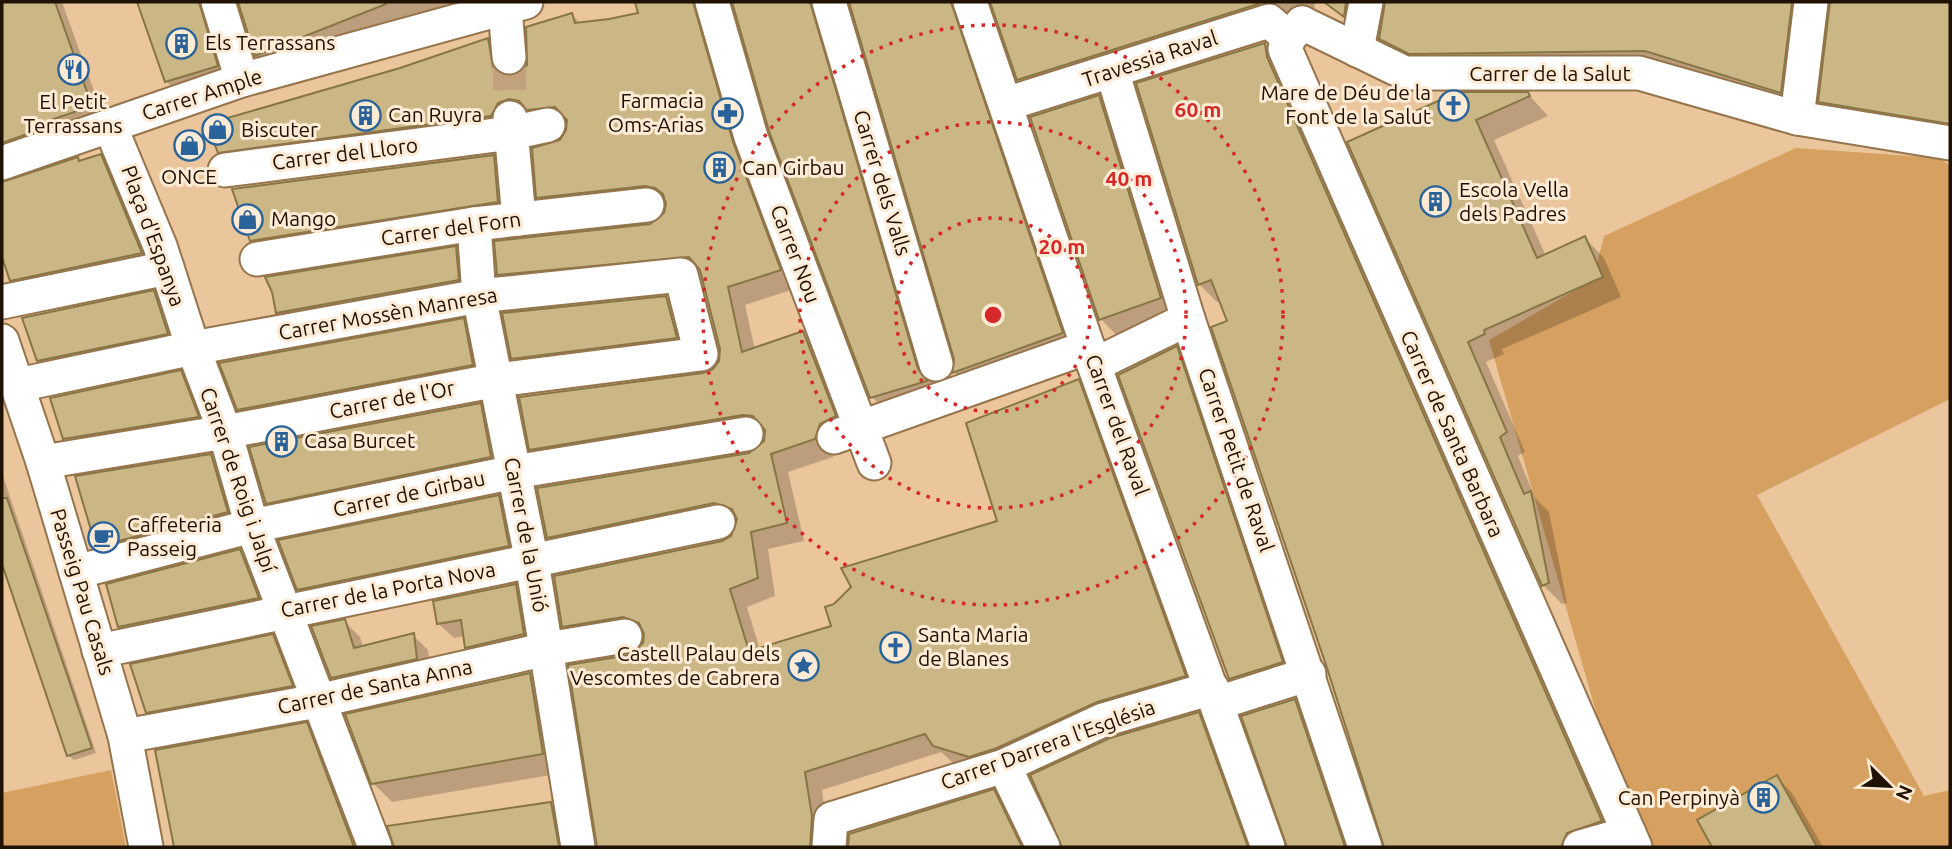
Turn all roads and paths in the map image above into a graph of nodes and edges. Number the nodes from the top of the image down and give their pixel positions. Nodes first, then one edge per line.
1 (218, 2) edge
2 (712, 2) edge
3 (829, 2) edge
4 (970, 2) edge
5 (1366, 2) edge
6 (1811, 2) edge
7 (518, 4) edge
8 (1296, 21) edge
9 (1357, 50) junction
10 (509, 57) tunnel mouth
11 (1112, 71) junction
12 (242, 80) junction
13 (1006, 104) junction
14 (1797, 118) junction
15 (510, 125) junction
16 (548, 125) dead end
17 (110, 126) junction
18 (1950, 143) edge
19 (2, 163) edge
20 (225, 170) dead end
21 (647, 205) dead end
22 (519, 219) junction
23 (474, 224) junction
24 (257, 259) dead end
25 (167, 268) junction
26 (479, 296) junction
27 (2, 302) edge
28 (1188, 319) junction
29 (2, 341) edge
30 (192, 348) junction
31 (701, 354) joint
32 (1091, 356) junction
33 (936, 364) dead end
34 (496, 380) junction
35 (18, 385) junction
36 (225, 432) junction
37 (848, 432) junction
38 (746, 434) dead end
39 (43, 463) junction
40 (874, 463) dead end
41 (514, 472) junction
42 (718, 522) dead end
43 (252, 526) junction
44 (532, 562) junction
45 (76, 572) junction
46 (283, 610) junction
47 (625, 636) dead end
48 (547, 649) junction
49 (99, 651) junction
50 (1309, 674) junction
51 (1215, 695) junction
52 (317, 701) junction
53 (125, 736) junction
54 (1004, 766) junction
55 (1632, 840) edge
56 (146, 847) edge
57 (375, 847) edge
58 (578, 847) edge
59 (829, 847) edge
60 (1044, 847) edge
61 (1268, 847) edge
62 (1365, 847) edge
63 (1580, 847) edge

1 - 12 street
2 - 37 street, Carrer Nou
3 - 33 street, Carrer dels Valls
4 - 13 street, Carrer del Raval
5 - 9 street
6 - 14 street
7 - 10 street
7 - 12 street, Carrer Ample
8 - 9 street, Carrer de la Salut
8 - 11 street, Travessia Raval
8 - 55 street, Carrer de Santa Barbara
9 - 14 street, Carrer de la Salut
11 - 13 street, Travessia Raval
11 - 28 street, Carrer Petit de Raval
12 - 17 street, Carrer Ample
13 - 32 street, Carrer del Raval
14 - 18 street, Carrer de la Salut
15 - 16 street, Carrer del Lloro
15 - 20 street, Carrer del Lloro
15 - 22 street
17 - 19 street, Carrer Ample
17 - 25 street, Plaça d'Espanya
21 - 22 street, Carrer del Forn
22 - 23 street, Carrer del Forn
23 - 24 street, Carrer del Forn
23 - 26 street, Carrer de la Unió
25 - 27 street
25 - 30 street, Plaça d'Espanya
26 - 30 street, Carrer Mossèn Manresa
26 - 31 street, Carrer Mossèn Manresa
26 - 34 street, Carrer de la Unió
28 - 32 street
28 - 50 street, Carrer Petit de Raval
29 - 35 street, Passeig Pau Casals
30 - 35 street, Carrer Mossèn Manresa
30 - 36 street, Carrer de Roig i Jalpí
31 - 34 street, Carrer de l'Or
32 - 37 street
32 - 51 street, Carrer del Raval
34 - 36 street, Carrer de l'Or
34 - 41 street, Carrer de la Unió
35 - 39 street, Passeig Pau Casals
36 - 39 street, Carrer de l'Or
36 - 43 street, Carrer de Roig i Jalpí
37 - 40 street, Carrer Nou
38 - 41 street, Carrer de Girbau
39 - 45 street, Passeig Pau Casals
41 - 43 street, Carrer de Girbau
41 - 44 street, Carrer de la Unió
42 - 44 street, Carrer de la Porta Nova
43 - 45 street, Carrer de Girbau
43 - 46 street, Carrer de Roig i Jalpí
44 - 46 street, Carrer de la Porta Nova
44 - 48 street, Carrer de la Unió
45 - 49 street, Passeig Pau Casals
46 - 49 street, Carrer de la Porta Nova
46 - 52 street, Carrer de Roig i Jalpí
47 - 48 street, Carrer de Santa Anna
48 - 52 street, Carrer de Santa Anna
48 - 58 street, Carrer de la Unió
49 - 53 street, Passeig Pau Casals
50 - 51 street, Carrer Darrera l'Església
50 - 62 street, Carrer Petit de Raval
51 - 54 street, Carrer Darrera l'Església
51 - 61 street, Carrer del Raval
52 - 53 street, Carrer de Santa Anna
52 - 57 street, Carrer de Roig i Jalpí
53 - 56 street, Passeig Pau Casals
54 - 59 street, Carrer Darrera l'Església
54 - 60 street
55 - 63 street

